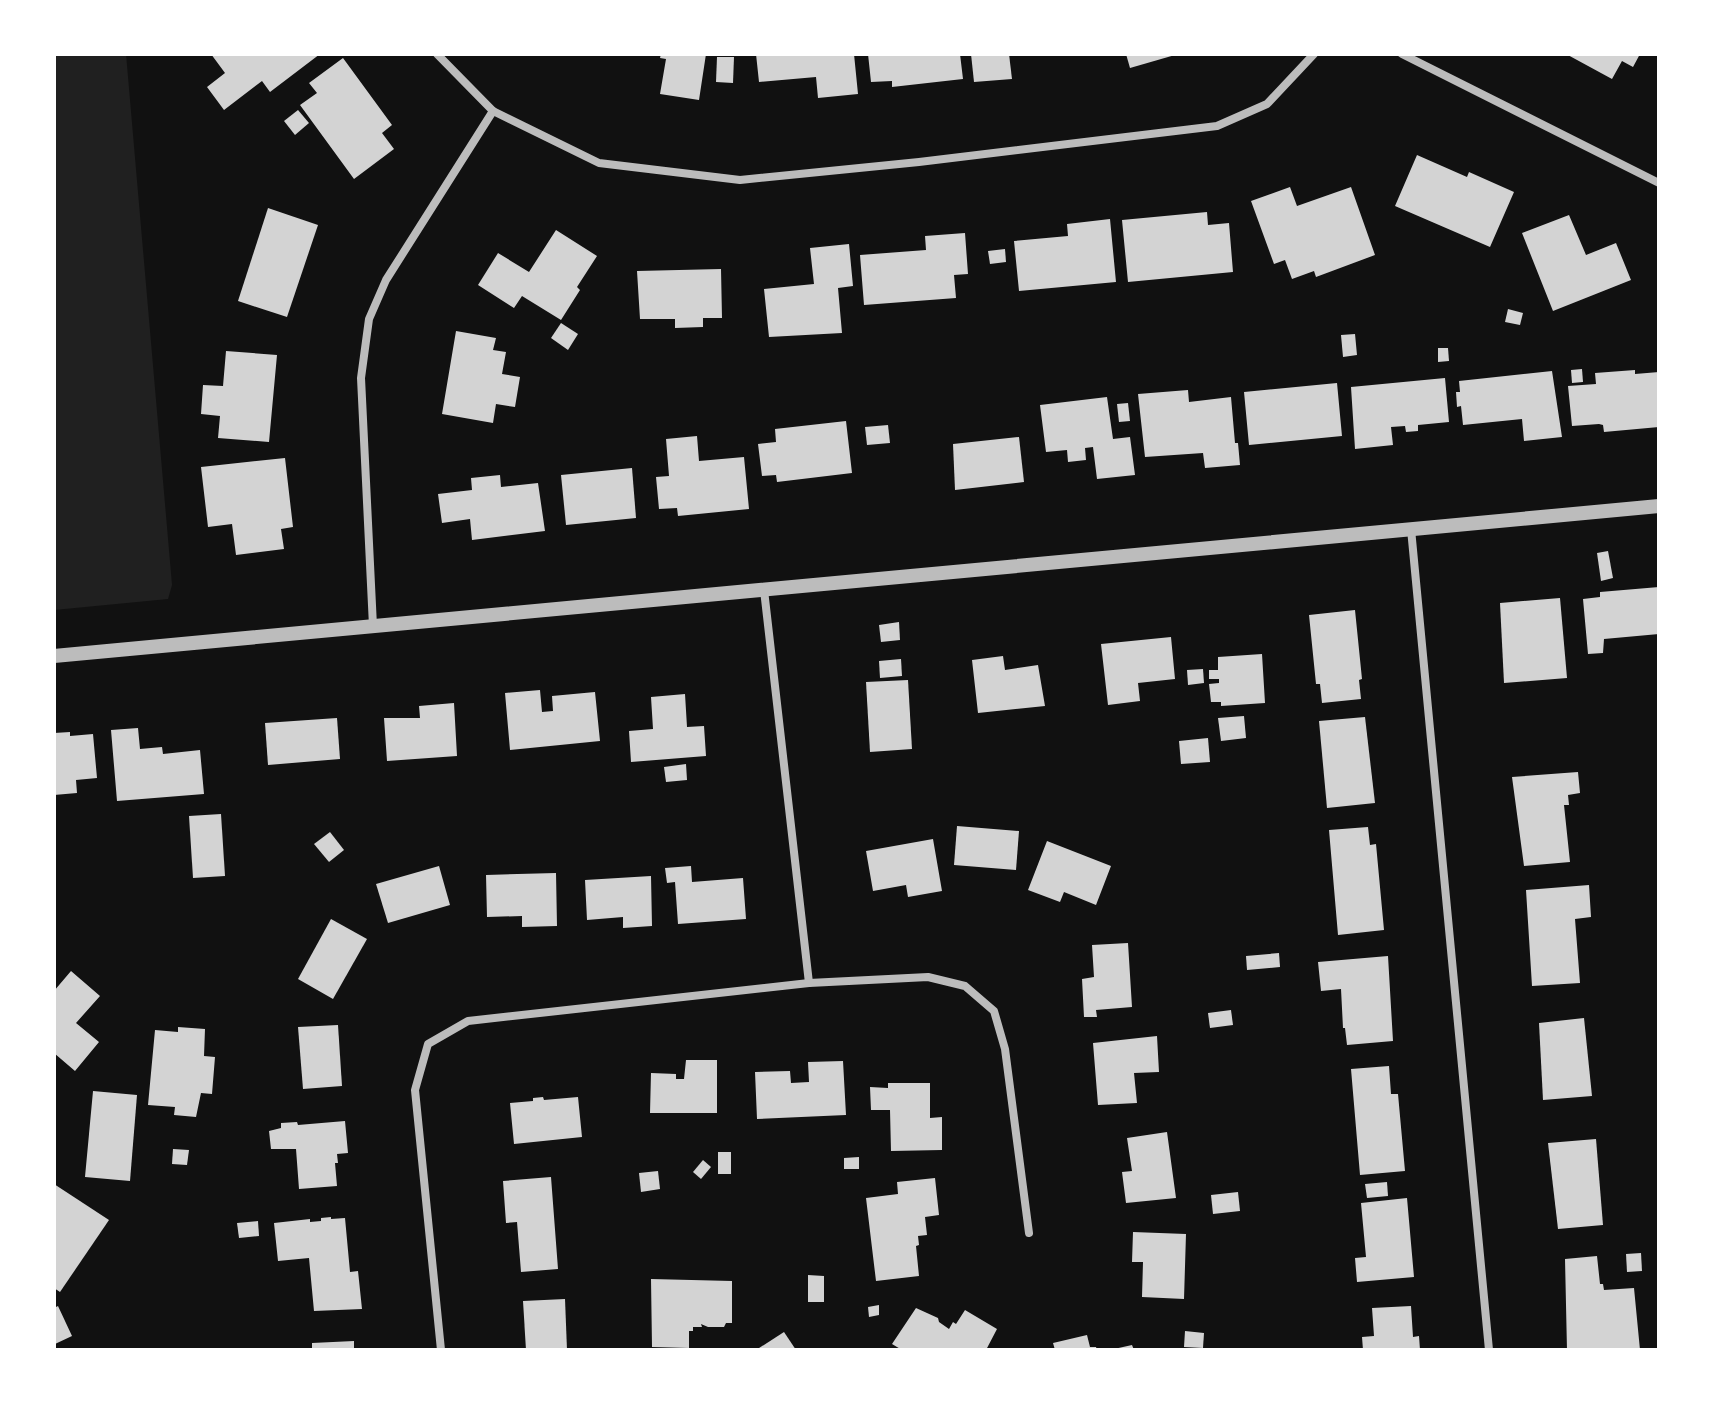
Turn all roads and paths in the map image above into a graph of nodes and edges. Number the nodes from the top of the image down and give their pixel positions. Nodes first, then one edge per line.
1 (437, 54) edge
2 (1314, 54) edge
3 (1402, 54) edge
4 (493, 111) junction
5 (1659, 183) edge
6 (1659, 506) edge
7 (1411, 529) junction
8 (764, 590) junction
9 (373, 626) junction
10 (54, 656) edge
11 (809, 983) junction
12 (1029, 1233) dead end
13 (441, 1350) edge
14 (1489, 1350) edge

1 - 4 street
2 - 4 street
3 - 5 street
4 - 9 street
6 - 7 street
7 - 8 street
7 - 14 street
8 - 9 street
8 - 11 street
9 - 10 street
11 - 12 street
11 - 13 street

